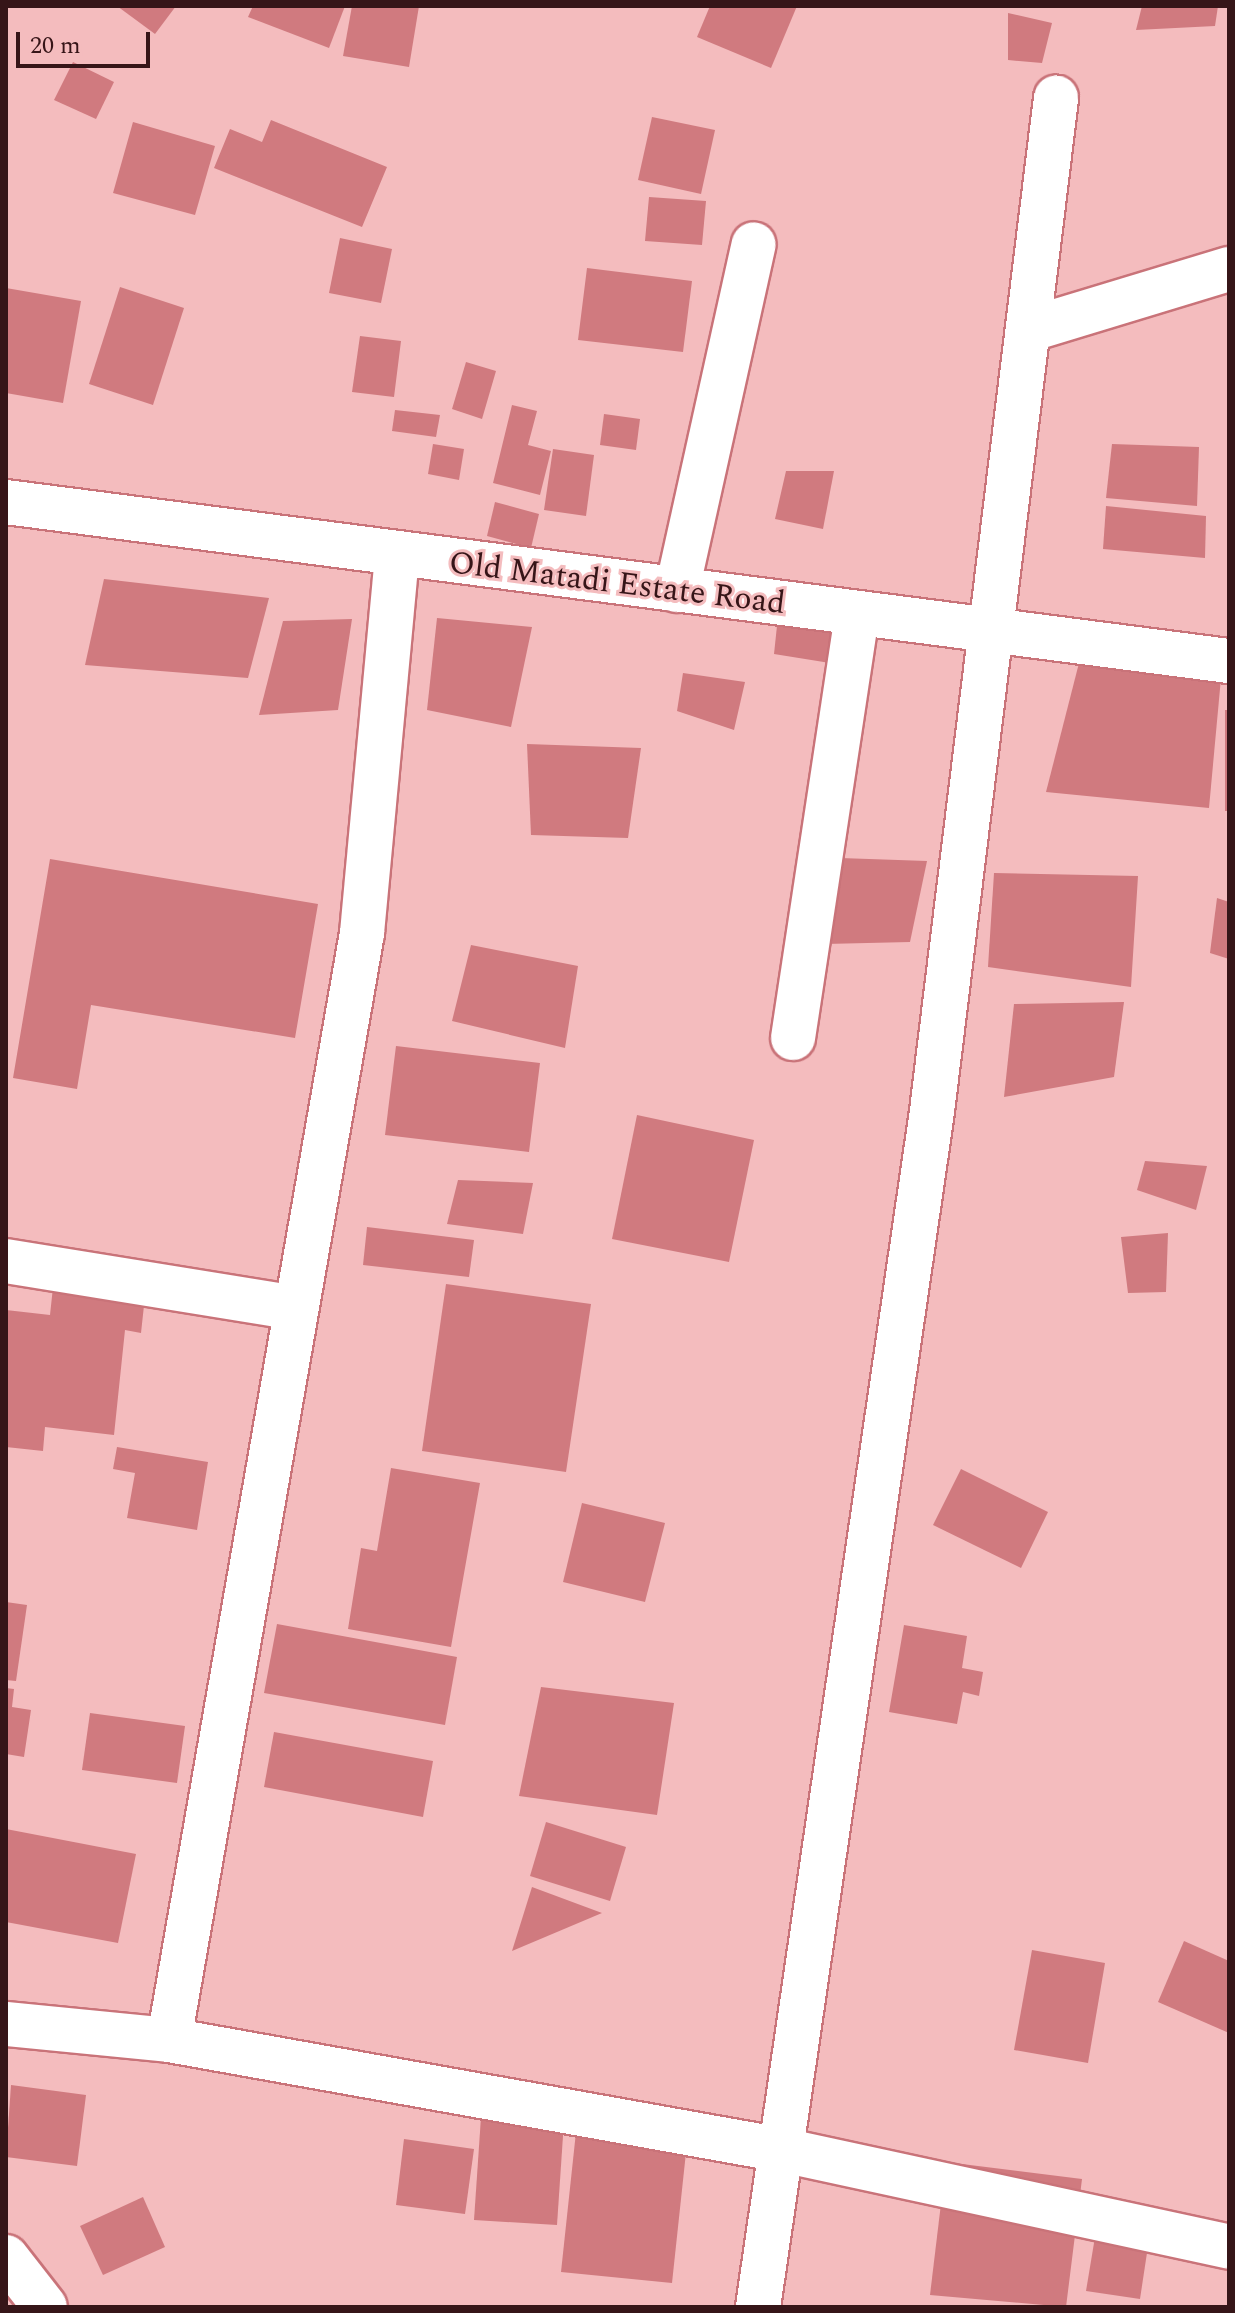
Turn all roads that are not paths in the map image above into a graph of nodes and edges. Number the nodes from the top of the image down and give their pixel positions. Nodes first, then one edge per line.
1 (1056, 98) dead end
2 (754, 244) dead end
3 (1229, 269) edge
4 (1031, 329) junction
5 (6, 502) edge
6 (397, 556) junction
7 (677, 590) junction
8 (857, 615) junction
9 (997, 626) junction
10 (1229, 661) edge
11 (793, 1038) dead end
12 (6, 1261) edge
13 (296, 1308) junction
14 (6, 2024) edge
15 (169, 2040) junction
16 (782, 2150) junction
17 (1229, 2247) edge
18 (6, 2257) edge
19 (45, 2307) edge
20 (758, 2307) edge

1 - 4 street
2 - 7 street
3 - 4 street
4 - 9 street
5 - 6 street, Old Matadi Estate Road
6 - 7 street, Old Matadi Estate Road
6 - 13 street
7 - 8 street, Old Matadi Estate Road
8 - 9 street, Old Matadi Estate Road
8 - 11 street
9 - 10 street, Old Matadi Estate Road
9 - 16 street
12 - 13 street
13 - 15 street
14 - 15 street
15 - 16 street
16 - 17 street
16 - 20 street
18 - 19 street

